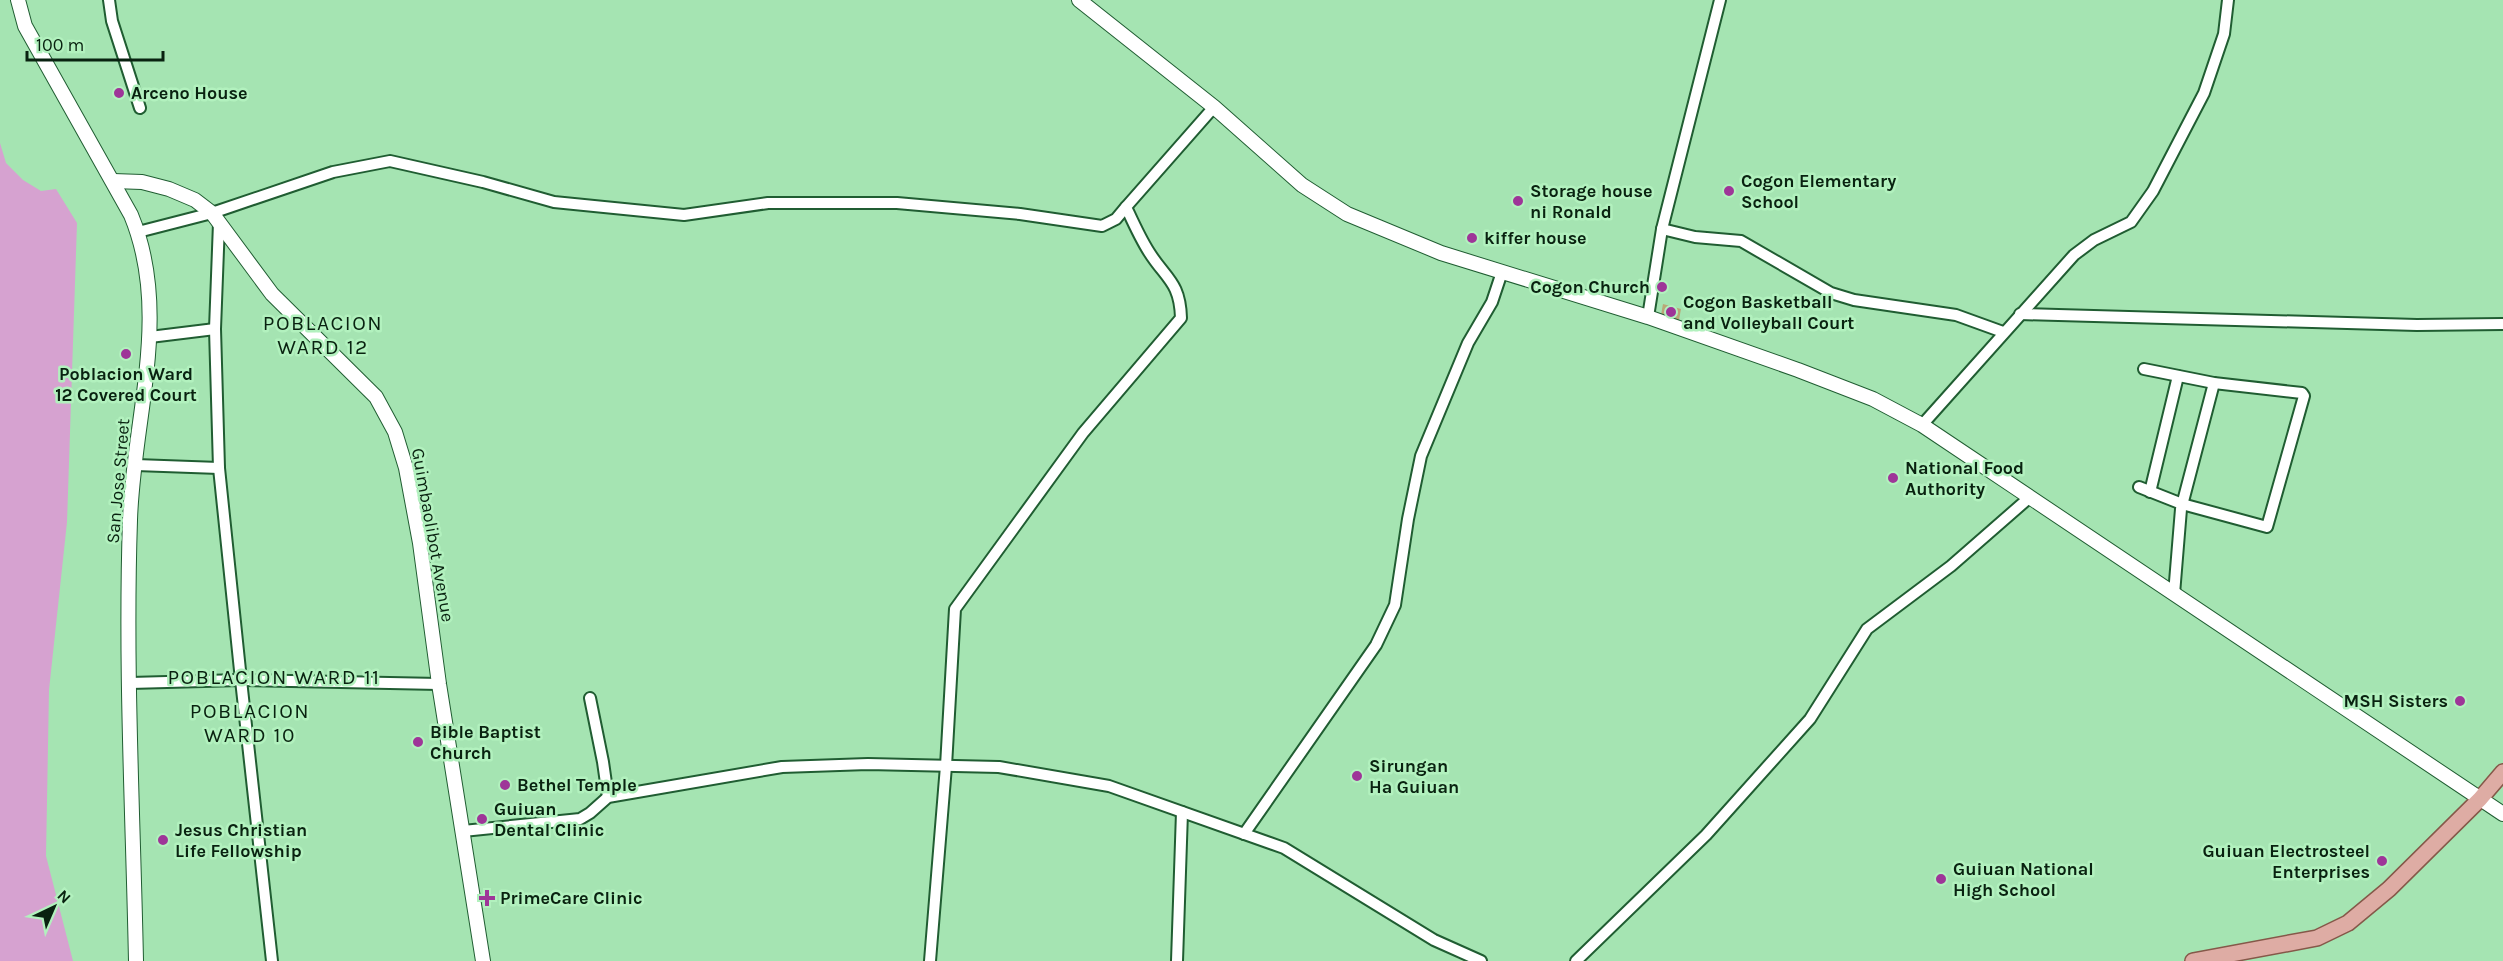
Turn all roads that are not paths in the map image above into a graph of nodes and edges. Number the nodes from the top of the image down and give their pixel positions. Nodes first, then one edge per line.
1 (18, 0) edge
2 (109, 0) edge
3 (1079, 0) edge
4 (1720, 0) edge
5 (2228, 0) edge
6 (1214, 106) junction
7 (140, 108) dead end
8 (114, 181) junction
9 (1126, 207) junction
10 (216, 218) junction
11 (1116, 219) junction
12 (1133, 224) junction
13 (1662, 229) junction
14 (138, 232) junction
15 (1502, 273) junction
16 (2020, 314) junction
17 (1648, 317) junction
18 (2503, 324) edge
19 (215, 329) junction
20 (2003, 332) junction
21 (150, 337) junction
22 (2144, 369) dead end
23 (2178, 376) junction
24 (2214, 383) junction
25 (1922, 425) junction
26 (136, 465) junction
27 (219, 468) junction
28 (2139, 487) dead end
29 (2150, 492) junction
30 (2030, 497) junction
31 (2182, 504) junction
32 (2174, 594) junction
33 (241, 680) junction
34 (130, 683) junction
35 (439, 684) junction
36 (590, 698) dead end
37 (946, 766) junction
38 (2503, 772) edge
39 (608, 797) junction
40 (2480, 799) junction
41 (1182, 812) junction
42 (2503, 814) edge
43 (463, 831) junction
44 (1244, 834) junction
45 (136, 961) edge
46 (272, 961) edge
47 (483, 961) edge
48 (930, 961) edge
49 (1178, 961) edge
50 (1481, 961) edge
51 (1576, 961) edge
52 (2193, 961) edge

1 - 8 street, San Jose Street
2 - 7 street
3 - 6 street
4 - 13 street
5 - 16 street
6 - 9 street
6 - 15 street
8 - 10 street, Guimbaolibot Avenue
8 - 14 street, San Jose Street
9 - 11 street
9 - 12 street
10 - 11 street
10 - 14 street
10 - 19 street
10 - 35 street, Guimbaolibot Avenue
11 - 12 street
12 - 37 street
13 - 17 street
13 - 20 street
14 - 21 street, San Jose Street
15 - 17 street
15 - 44 street
16 - 18 street
16 - 20 street
17 - 25 street
19 - 21 street
19 - 27 street
20 - 25 street
21 - 26 street, San Jose Street
22 - 23 street
23 - 24 street
23 - 29 street
24 - 31 street
24 - 31 street
25 - 30 street
26 - 27 street
26 - 34 street, San Jose Street
27 - 33 street
28 - 29 street
29 - 31 street
30 - 32 street
30 - 51 street
31 - 32 street
32 - 40 street
33 - 34 street
33 - 35 street
33 - 46 street
34 - 45 street, San Jose Street
35 - 43 street, Guimbaolibot Avenue
36 - 39 street
37 - 39 street
37 - 41 street
37 - 48 street
38 - 40 main road
39 - 43 street
40 - 42 street
40 - 52 main road
41 - 44 street
41 - 49 street
43 - 47 street, Guimbaolibot Avenue
44 - 50 street

